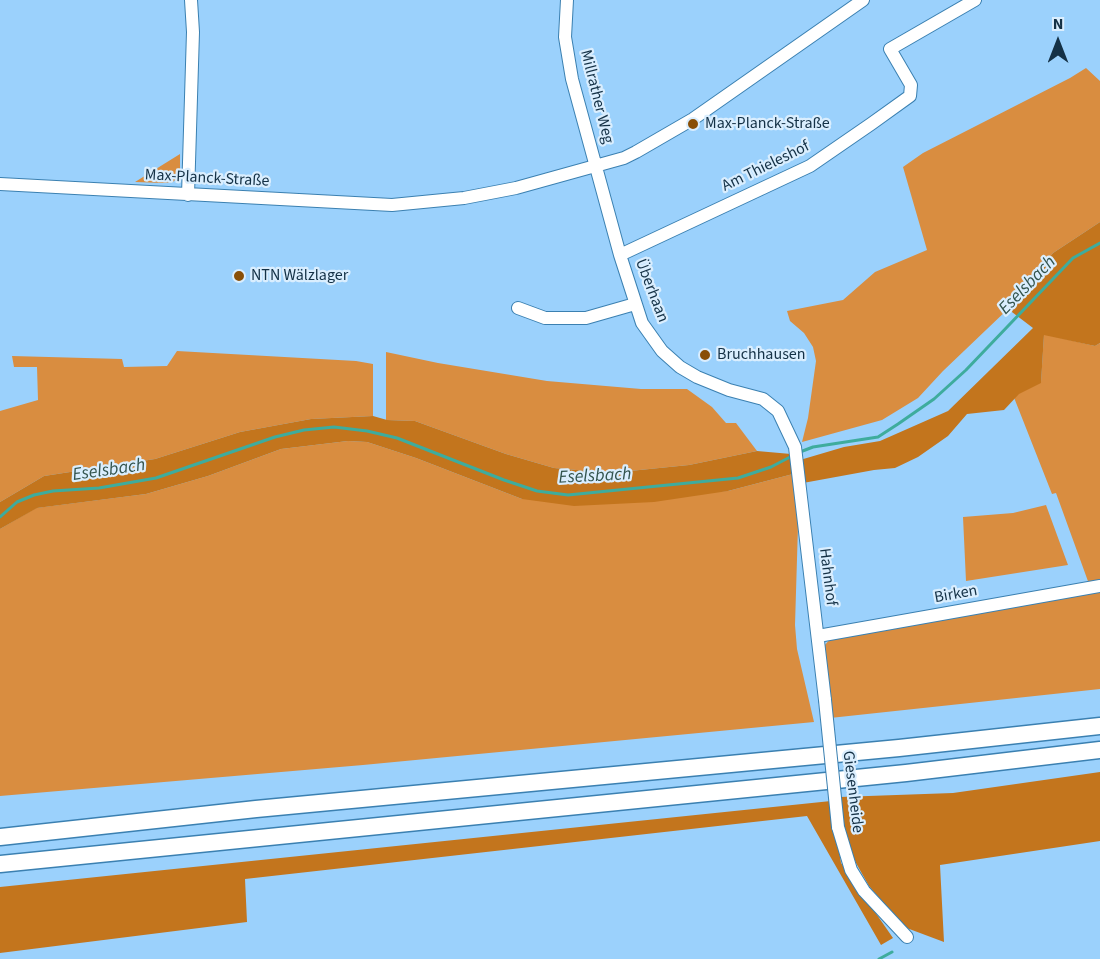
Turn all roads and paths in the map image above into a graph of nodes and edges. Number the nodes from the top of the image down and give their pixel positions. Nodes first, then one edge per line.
1 (191, 0) edge
2 (567, 0) edge
3 (863, 0) edge
4 (975, 0) edge
5 (596, 167) junction
6 (0, 184) edge
7 (188, 195) junction
8 (620, 255) junction
9 (635, 304) junction
10 (518, 308) dead end
11 (796, 453) joint
12 (1100, 586) edge
13 (818, 636) junction
14 (825, 700) joint
15 (1100, 726) edge
16 (1100, 750) edge
17 (0, 837) edge
18 (0, 864) edge
19 (907, 937) dead end

1 - 7 street
2 - 5 street, Millrather Weg
3 - 5 street, Max-Planck-Straße
4 - 8 street, Am Thieleshof
5 - 7 street, Max-Planck-Straße
5 - 8 street, Überhaan
6 - 7 street, Max-Planck-Straße
8 - 9 street, Überhaan
9 - 10 street
9 - 11 street, Überhaan
11 - 13 street, Hahnhof
12 - 13 street, Birken
13 - 14 street, Hahnhof
14 - 19 street, Giesenheide, bridge
15 - 17 highway
16 - 18 highway

